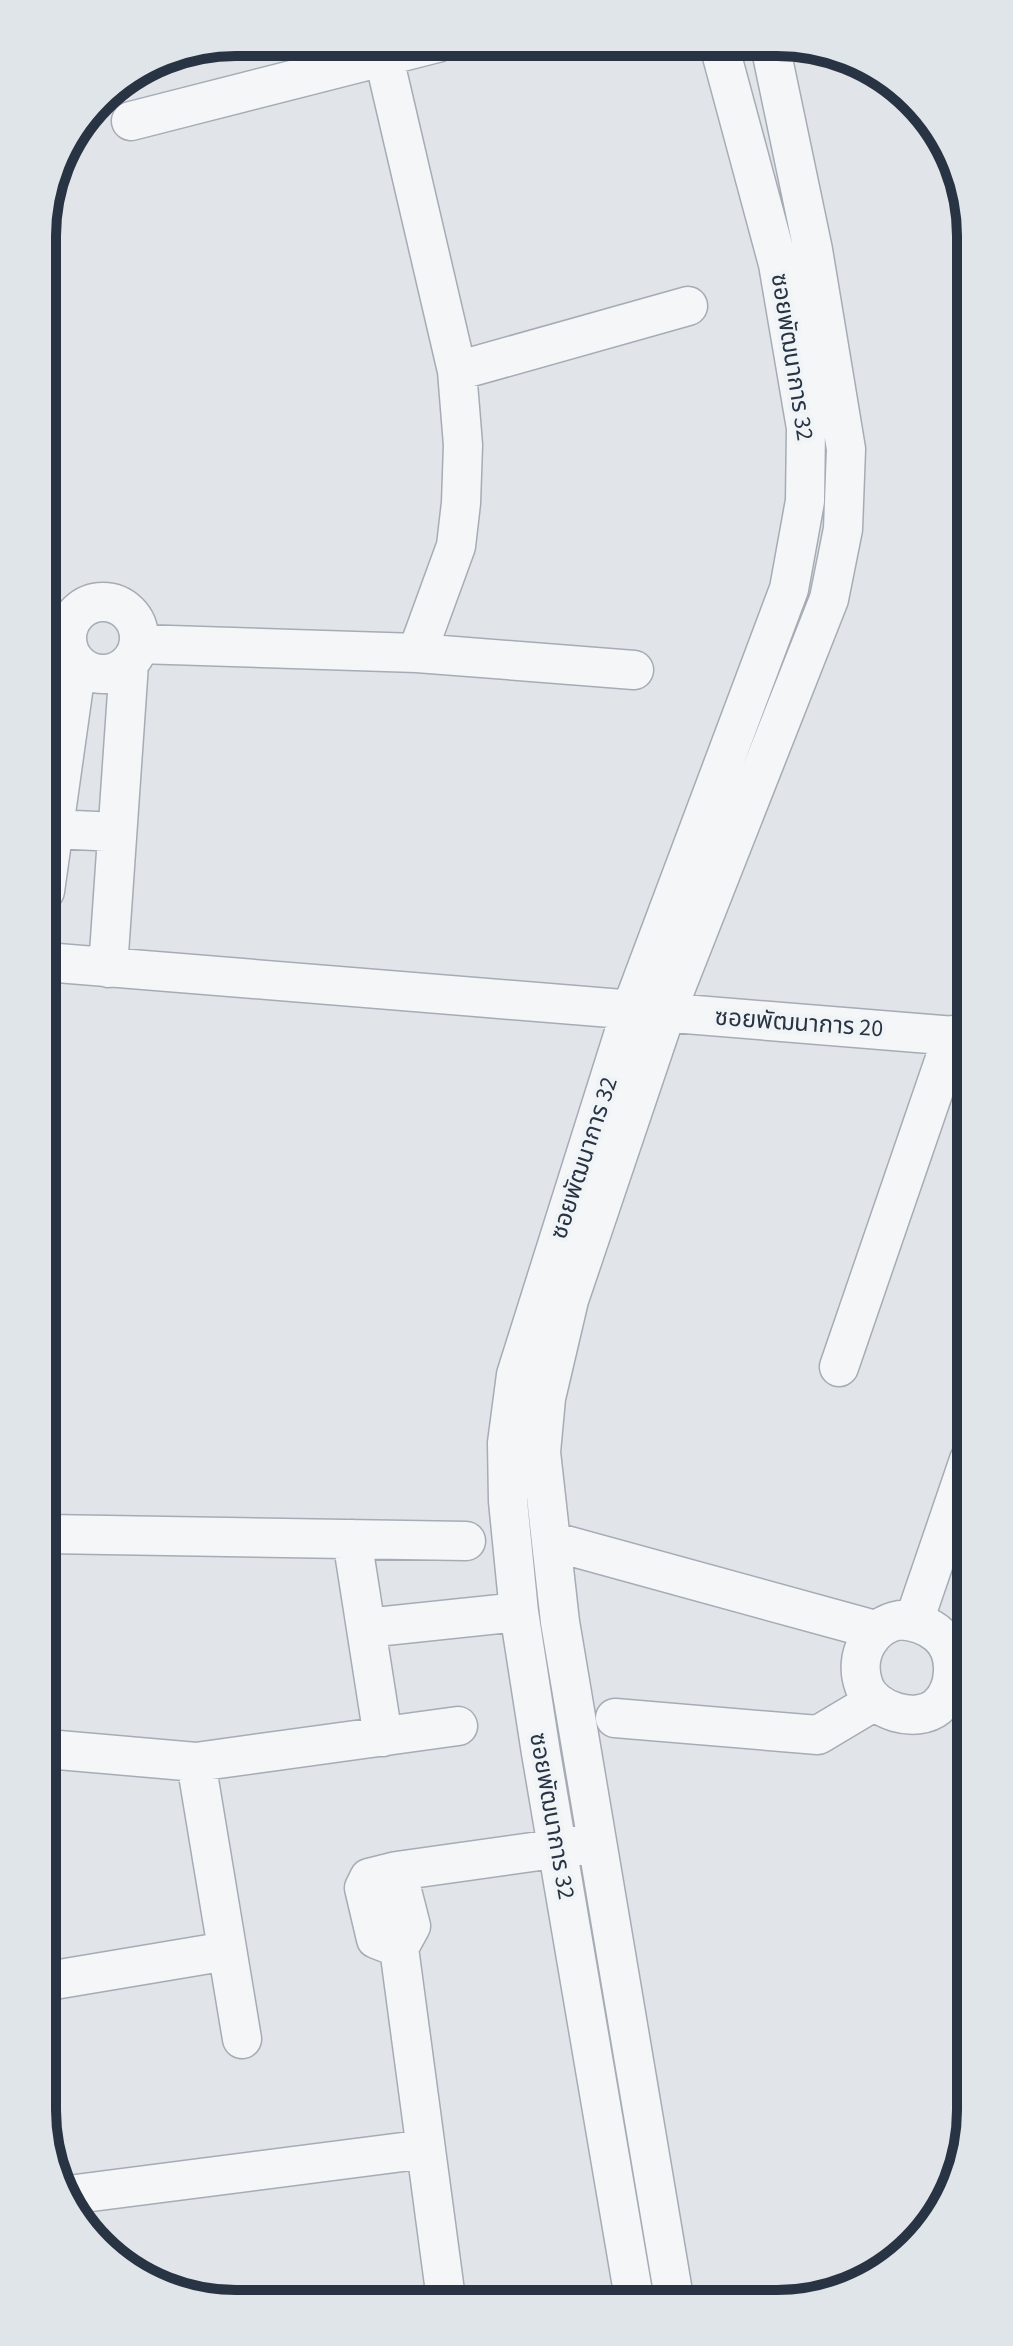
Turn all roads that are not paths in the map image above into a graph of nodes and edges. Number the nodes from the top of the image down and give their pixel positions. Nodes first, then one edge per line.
1 (391, 56) edge
2 (722, 56) edge
3 (772, 56) edge
4 (384, 58) junction
5 (131, 121) dead end
6 (813, 250) junction
7 (778, 264) junction
8 (688, 306) dead end
9 (457, 371) junction
10 (63, 648) edge
11 (417, 653) junction
12 (134, 654) junction
13 (634, 670) dead end
14 (738, 725) junction
15 (774, 738) junction
16 (56, 775) edge
17 (56, 829) edge
18 (117, 832) junction
19 (56, 963) edge
20 (108, 968) junction
21 (649, 1012) junction
22 (957, 1036) edge
23 (957, 1044) edge
24 (839, 1367) dead end
25 (957, 1495) edge
26 (56, 1534) edge
27 (352, 1539) junction
28 (466, 1541) dead end
29 (551, 1541) junction
30 (519, 1612) junction
31 (914, 1621) junction
32 (366, 1628) junction
33 (875, 1630) junction
34 (957, 1647) edge
35 (957, 1652) edge
36 (875, 1701) junction
37 (615, 1718) dead end
38 (458, 1726) dead end
39 (383, 1737) junction
40 (56, 1750) edge
41 (196, 1762) junction
42 (596, 1844) junction
43 (557, 1848) junction
44 (227, 1951) junction
45 (56, 1980) edge
46 (242, 2039) dead end
47 (426, 2149) junction
48 (77, 2194) edge
49 (445, 2290) edge
50 (653, 2290) edge
51 (654, 2290) edge

1 - 4 street
2 - 7 street, ซอยพัฒนาการ 32
3 - 6 street, ซอยพัฒนาการ 32
4 - 5 street
4 - 9 street
6 - 7 street
6 - 15 street, ซอยพัฒนาการ 32
7 - 14 street, ซอยพัฒนาการ 32
8 - 9 street
9 - 11 street
10 - 12 street
10 - 12 street
10 - 16 street
11 - 12 street
11 - 13 street
12 - 18 street
14 - 15 street
14 - 21 street, ซอยพัฒนาการ 32
15 - 21 street, ซอยพัฒนาการ 32
17 - 18 street
18 - 20 street
19 - 20 street, ซอยพัฒนาการ 20
20 - 21 street, ซอยพัฒนาการ 20
21 - 22 street, ซอยพัฒนาการ 20
21 - 29 street, ซอยพัฒนาการ 32
21 - 30 street, ซอยพัฒนาการ 32
23 - 24 street
25 - 31 street
26 - 27 street
27 - 28 street
27 - 32 street
29 - 33 street
29 - 42 street, ซอยพัฒนาการ 32
30 - 32 street
30 - 43 street, ซอยพัฒนาการ 32
31 - 33 street
31 - 34 street
32 - 39 street
33 - 36 street
35 - 36 street
36 - 37 street
38 - 39 street
39 - 41 street
40 - 41 street
41 - 44 street
42 - 43 street
42 - 51 street, ซอยพัฒนาการ 32
43 - 47 street
43 - 50 street, ซอยพัฒนาการ 32
44 - 45 street
44 - 46 street
47 - 48 street
47 - 49 street

